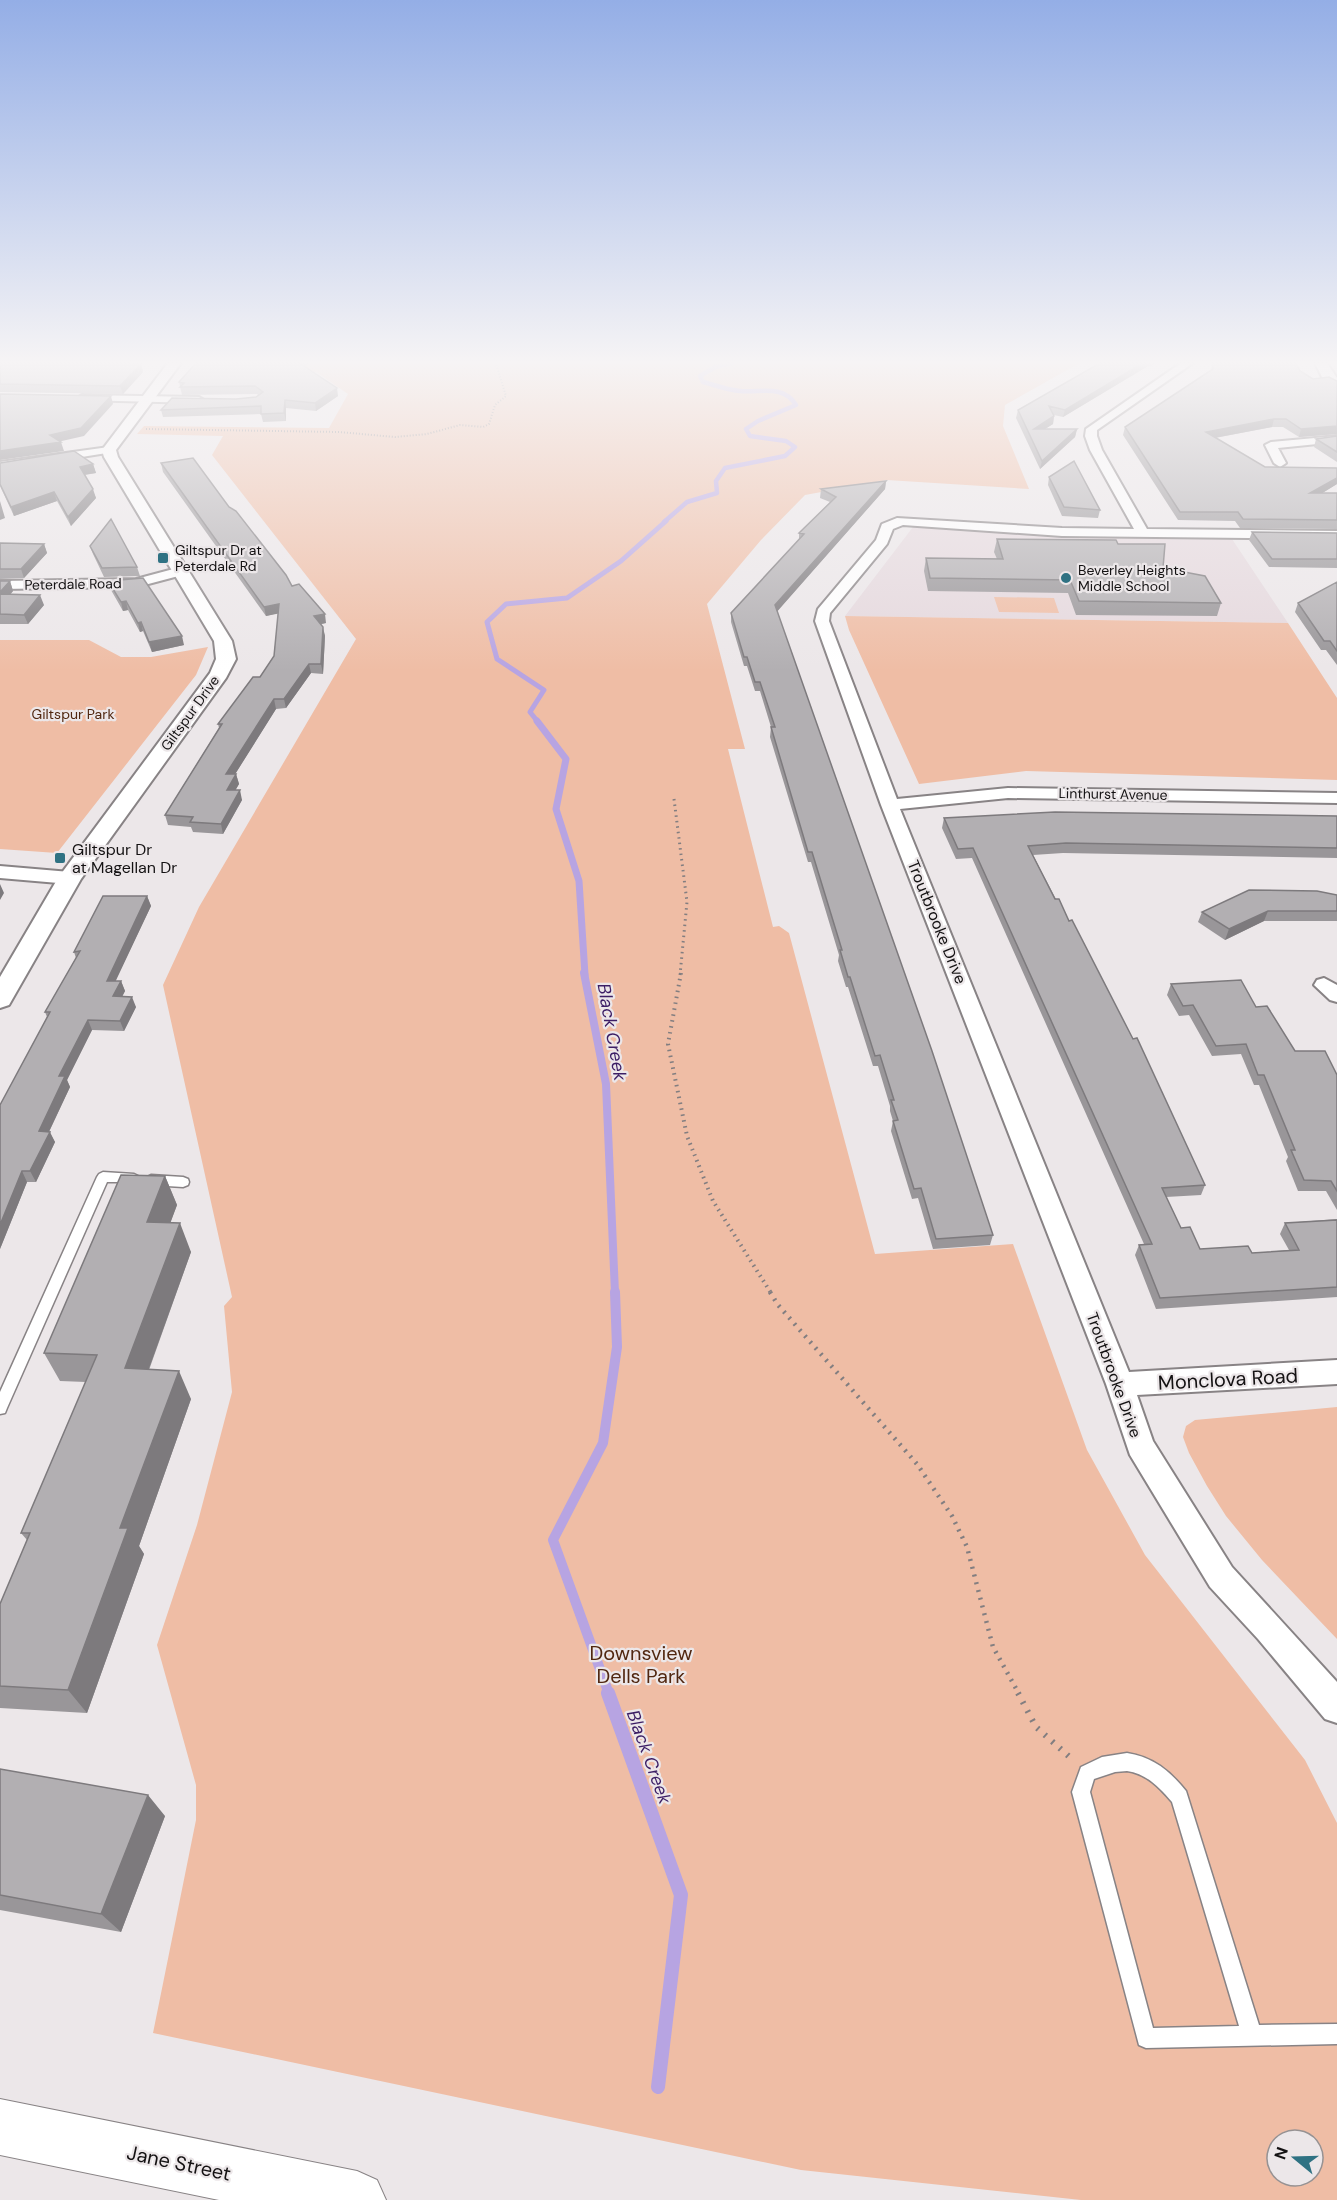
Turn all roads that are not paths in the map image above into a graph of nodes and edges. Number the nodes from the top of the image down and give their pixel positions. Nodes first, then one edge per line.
1 (116, 466) edge
2 (1105, 466) edge
3 (1143, 533) junction
4 (1337, 535) edge
5 (181, 571) junction
6 (0, 585) edge
7 (1337, 798) edge
8 (890, 805) junction
9 (0, 872) edge
10 (70, 878) junction
11 (0, 999) edge
12 (183, 1182) dead end
13 (1337, 1372) edge
14 (1120, 1384) junction
15 (0, 1408) edge
16 (1337, 1707) edge
17 (1337, 2034) edge
18 (1252, 2035) junction
19 (0, 2127) edge
20 (357, 2200) edge

1 - 5 street, Giltspur Drive
2 - 3 street
3 - 4 street, Troutbrooke Drive
3 - 8 street, Troutbrooke Drive
5 - 6 street, Peterdale Road
5 - 10 street, Giltspur Drive
7 - 8 street, Linthurst Avenue
8 - 14 street, Troutbrooke Drive
9 - 10 street
10 - 11 street, Giltspur Drive
12 - 15 lane
13 - 14 street, Monclova Road
14 - 16 street, Troutbrooke Drive
17 - 18 lane
18 - 18 lane
19 - 20 main road, Jane Street

